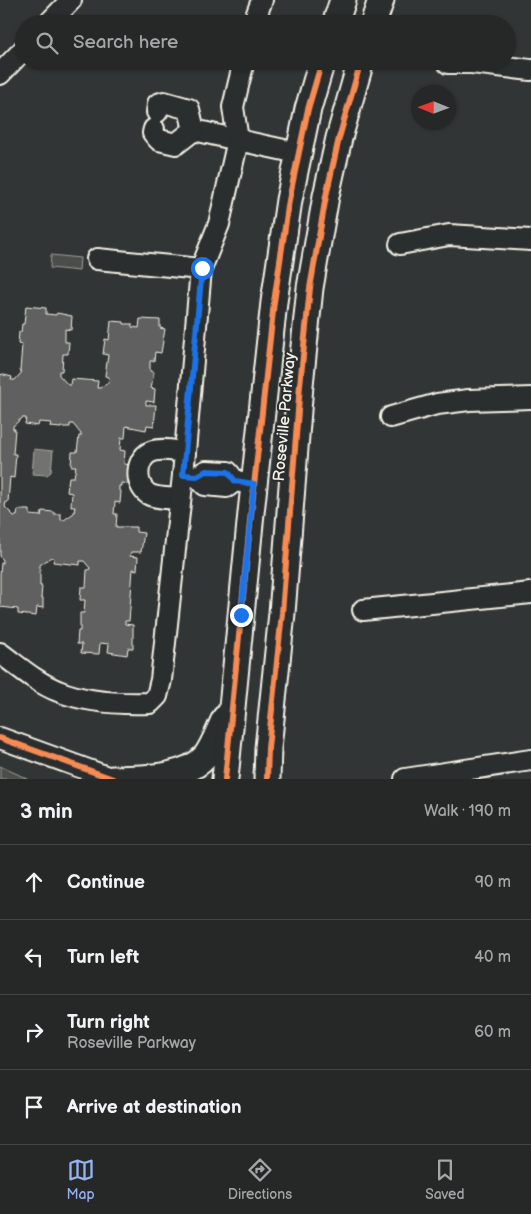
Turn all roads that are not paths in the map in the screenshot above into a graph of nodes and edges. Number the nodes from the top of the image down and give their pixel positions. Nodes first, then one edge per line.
1 (71, 0) edge
2 (262, 0) edge
3 (343, 0) edge
4 (381, 0) edge
5 (57, 15) edge
6 (256, 15) edge
7 (338, 15) edge
8 (376, 15) edge
9 (15, 58) edge
10 (516, 68) edge
11 (242, 70) edge
12 (319, 70) edge
13 (358, 70) edge
14 (531, 70) edge
15 (0, 74) edge
16 (194, 130) junction
17 (238, 140) junction
18 (298, 153) junction
19 (531, 240) edge
20 (400, 244) dead end
21 (97, 259) dead end
22 (202, 268) junction
23 (531, 398) edge
24 (391, 418) dead end
25 (185, 452) junction
26 (190, 476) junction
27 (245, 482) junction
28 (180, 499) junction
29 (531, 593) edge
30 (364, 610) dead end
31 (0, 653) edge
32 (232, 704) junction
33 (0, 738) edge
34 (531, 760) edge
35 (114, 779) edge
36 (225, 779) edge
37 (267, 779) edge
38 (405, 779) edge

1 - 5 street
2 - 6 street
3 - 7 main road
4 - 8 main road
9 - 15 street
10 - 14 street
11 - 17 street
12 - 18 main road, Roseville Parkway
13 - 37 main road, Roseville Parkway
16 - 16 street
16 - 17 street
17 - 18 street
17 - 22 street
18 - 27 main road, Roseville Parkway
19 - 20 street
21 - 22 street
22 - 25 street
23 - 24 street
25 - 26 street
25 - 28 street
26 - 27 street
26 - 28 street
27 - 32 main road, Roseville Parkway
28 - 31 street
29 - 30 street
32 - 35 main road
32 - 36 main road, Roseville Parkway
33 - 35 street
34 - 38 street

